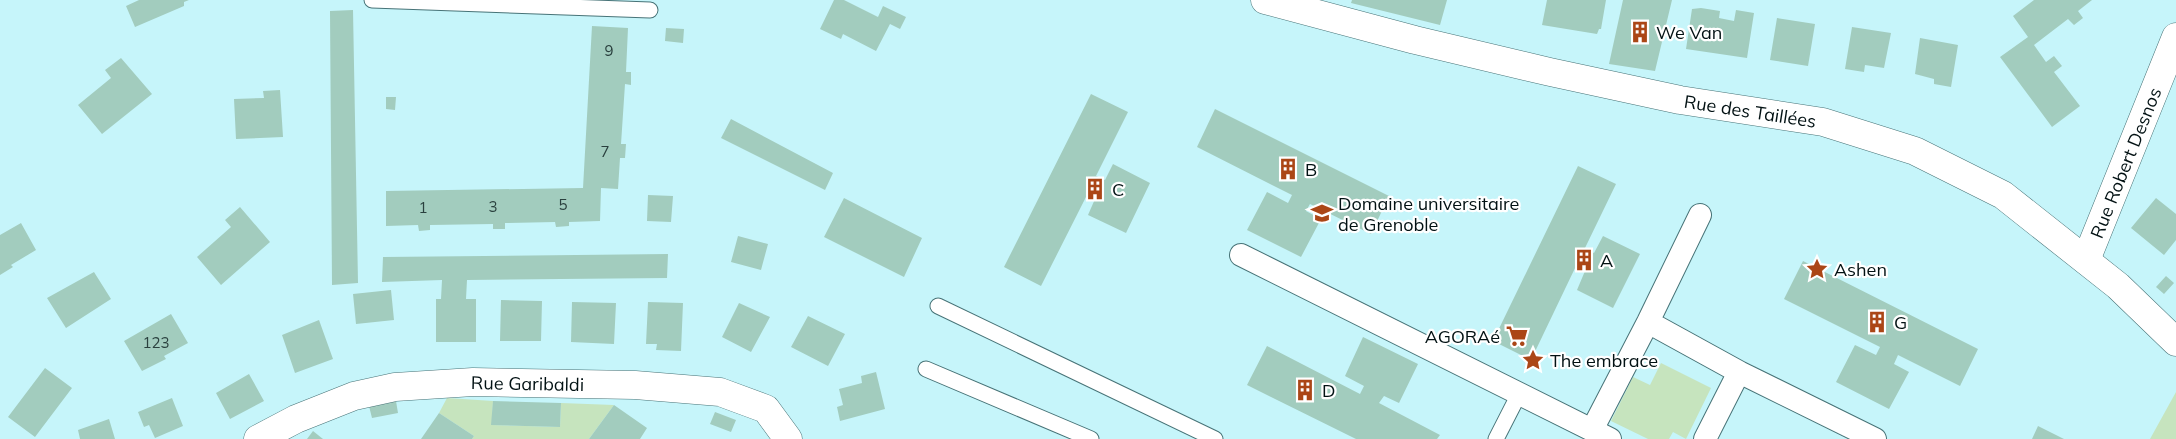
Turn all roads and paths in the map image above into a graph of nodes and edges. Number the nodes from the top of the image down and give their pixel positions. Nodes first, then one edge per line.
1 (372, 0) edge
2 (1265, 0) edge
3 (650, 10) dead end
4 (2176, 37) edge
5 (1700, 215) dead end
6 (1240, 255) dead end
7 (2086, 260) junction
8 (938, 306) dead end
9 (1648, 322) junction
10 (2176, 342) edge
11 (926, 369) dead end
12 (1745, 375) junction
13 (1519, 394) junction
14 (1601, 434) edge
15 (258, 439) edge
16 (788, 439) edge
17 (1091, 439) edge
18 (1216, 439) edge
19 (1496, 439) edge
20 (1705, 439) edge
21 (1875, 439) edge

1 - 3 lane
2 - 7 street, Rue des Taillées
4 - 7 street, Rue Robert Desnos
5 - 9 street
6 - 13 street
7 - 10 street, Rue des Taillées
8 - 18 lane
9 - 12 street
9 - 14 street
11 - 17 lane
12 - 20 street
12 - 21 street
13 - 14 street
13 - 19 lane
15 - 16 street, Rue Garibaldi

